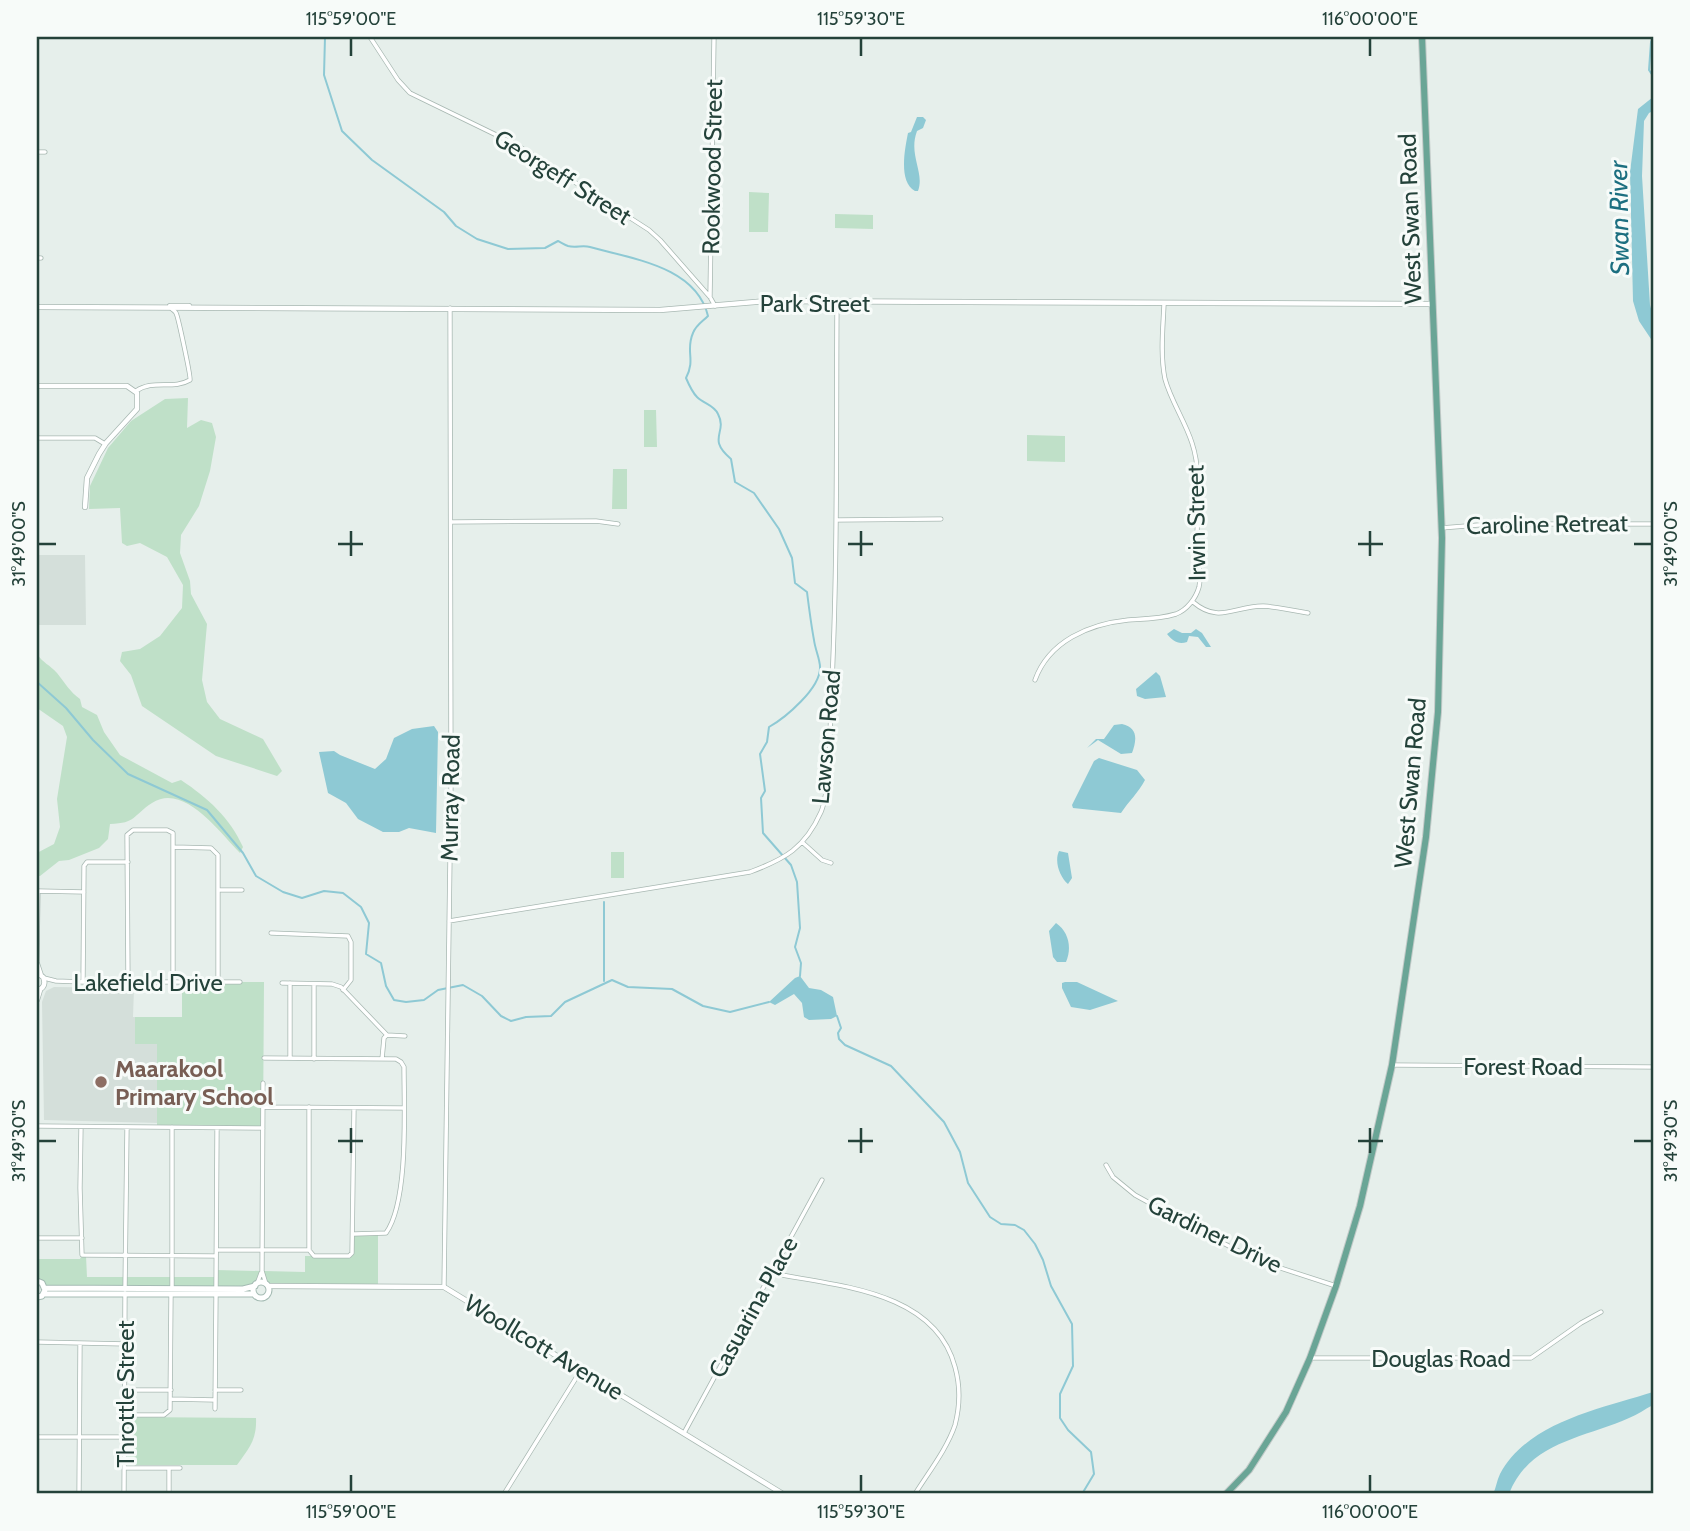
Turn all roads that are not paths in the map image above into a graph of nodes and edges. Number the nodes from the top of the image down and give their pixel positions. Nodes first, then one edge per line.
1 (370, 37) edge
2 (713, 37) edge
3 (1422, 37) edge
4 (37, 152) edge
5 (45, 152) dead end
6 (710, 297) junction
7 (836, 303) junction
8 (1164, 304) junction
9 (1431, 304) junction
10 (715, 306) junction
11 (37, 307) edge
12 (155, 307) junction
13 (198, 307) junction
14 (450, 308) junction
15 (172, 309) junction
16 (37, 386) edge
17 (136, 391) junction
18 (37, 438) edge
19 (105, 444) junction
20 (85, 507) dead end
21 (941, 519) dead end
22 (836, 520) junction
23 (451, 522) junction
24 (618, 524) dead end
25 (1653, 524) edge
26 (1441, 527) junction
27 (1192, 602) junction
28 (1308, 612) dead end
29 (1035, 680) dead end
30 (802, 842) junction
31 (174, 847) junction
32 (128, 862) junction
33 (831, 863) dead end
34 (219, 890) junction
35 (242, 890) dead end
36 (38, 891) edge
37 (84, 892) junction
38 (449, 921) junction
39 (271, 933) dead end
40 (37, 963) edge
41 (41, 975) edge
42 (56, 981) junction
43 (83, 982) junction
44 (128, 982) junction
45 (173, 982) junction
46 (218, 982) junction
47 (240, 982) dead end
48 (282, 984) dead end
49 (290, 984) junction
50 (314, 984) junction
51 (40, 988) edge
52 (343, 989) junction
53 (37, 1000) edge
54 (387, 1035) junction
55 (405, 1036) dead end
56 (264, 1058) dead end
57 (290, 1059) junction
58 (314, 1059) junction
59 (382, 1059) junction
60 (1392, 1065) junction
61 (1653, 1067) edge
62 (264, 1083) dead end
63 (263, 1107) junction
64 (309, 1107) junction
65 (354, 1108) junction
66 (404, 1108) junction
67 (37, 1126) edge
68 (81, 1127) junction
69 (127, 1127) junction
70 (172, 1127) junction
71 (217, 1128) junction
72 (263, 1128) junction
73 (1106, 1165) dead end
74 (822, 1180) dead end
75 (354, 1234) junction
76 (37, 1238) edge
77 (82, 1238) junction
78 (262, 1250) junction
79 (309, 1250) junction
80 (216, 1253) junction
81 (125, 1256) junction
82 (171, 1256) junction
83 (262, 1271) junction
84 (771, 1273) junction
85 (38, 1279) edge
86 (256, 1285) junction
87 (1336, 1286) junction
88 (444, 1287) junction
89 (267, 1288) junction
90 (125, 1291) junction
91 (171, 1291) junction
92 (216, 1291) junction
93 (254, 1294) junction
94 (40, 1296) edge
95 (1601, 1312) dead end
96 (37, 1342) edge
97 (80, 1343) junction
98 (125, 1344) junction
99 (1310, 1357) junction
100 (581, 1370) junction
101 (125, 1390) junction
102 (171, 1390) junction
103 (215, 1390) junction
104 (241, 1390) dead end
105 (171, 1399) junction
106 (215, 1400) junction
107 (215, 1409) dead end
108 (125, 1415) junction
109 (684, 1433) junction
110 (37, 1437) edge
111 (79, 1437) junction
112 (124, 1437) junction
113 (124, 1468) junction
114 (169, 1468) junction
115 (180, 1468) dead end
116 (79, 1494) edge
117 (124, 1494) edge
118 (169, 1494) edge
119 (504, 1494) edge
120 (783, 1494) edge
121 (915, 1494) edge
122 (1226, 1494) edge

1 - 6 street, Georgeff Street
2 - 6 street, Rookwood Street
3 - 9 main road, West Swan Road
4 - 5 street
6 - 10 street, Georgeff Street
7 - 8 street, Park Street
7 - 10 street, Park Street
7 - 22 street, Lawson Road
8 - 9 street, Park Street
8 - 27 street, Irwin Street
9 - 26 main road, West Swan Road
10 - 14 street, Park Street
11 - 12 street, Park Street
12 - 13 street, Park Street
12 - 15 street, Park Street
13 - 14 street, Park Street
13 - 15 street, Park Street
14 - 23 street, Murray Road
15 - 17 street
16 - 17 street
17 - 19 street
18 - 19 street
19 - 20 street
21 - 22 street
22 - 30 street, Lawson Road
23 - 24 street
23 - 38 street, Murray Road
25 - 26 street, Caroline Retreat
26 - 60 main road, West Swan Road
27 - 28 street
27 - 29 street, Irwin Street
30 - 33 street
30 - 38 street, Lawson Road
31 - 32 street
31 - 34 street
31 - 45 street
32 - 37 street
32 - 44 street
34 - 35 street
34 - 46 street
36 - 37 street
36 - 40 street
37 - 43 street
38 - 88 street, Murray Road
39 - 52 street
40 - 41 street
41 - 42 street, Lakefield Drive
41 - 51 street
42 - 43 street, Lakefield Drive
42 - 51 street, Lakefield Drive
43 - 44 street, Lakefield Drive
44 - 45 street, Lakefield Drive
45 - 46 street, Lakefield Drive
46 - 47 street, Lakefield Drive
48 - 49 street
49 - 50 street
49 - 57 street
50 - 52 street
50 - 58 street
51 - 53 street
52 - 54 street
54 - 55 street
54 - 59 street
56 - 57 street
57 - 58 street
58 - 59 street
59 - 66 street
60 - 61 street, Forest Road
60 - 87 main road, West Swan Road
62 - 63 street
63 - 64 street
63 - 72 street
64 - 65 street
64 - 79 street
65 - 66 street
65 - 75 street
66 - 75 street
67 - 68 street
68 - 69 street
68 - 77 street
69 - 70 street
69 - 81 street, Throttle Street
70 - 71 street
70 - 82 street
71 - 72 street
71 - 80 street
72 - 78 street
73 - 87 street, Gardiner Drive
74 - 84 street, Casuarina Place
75 - 79 street
76 - 77 street
77 - 81 street
78 - 79 street
78 - 80 street
78 - 83 street
80 - 82 street
80 - 92 street
81 - 82 street
81 - 90 street, Throttle Street
82 - 91 street
83 - 86 street
83 - 89 street
84 - 109 street, Casuarina Place
84 - 121 street
85 - 94 main road, Woollcott Avenue
86 - 89 main road, Woollcott Avenue
86 - 92 main road, Woollcott Avenue
86 - 93 main road
87 - 99 main road, West Swan Road
88 - 89 street, Woollcott Avenue
88 - 100 street, Woollcott Avenue
89 - 93 main road, Woollcott Avenue
90 - 91 main road, Woollcott Avenue
90 - 94 main road, Woollcott Avenue
90 - 98 street, Throttle Street
91 - 92 main road, Woollcott Avenue
91 - 102 street
92 - 93 main road, Woollcott Avenue
92 - 103 street
95 - 99 street, Douglas Road
96 - 97 street
97 - 98 street
97 - 111 street
98 - 101 street, Throttle Street
99 - 122 main road, West Swan Road
100 - 109 street, Woollcott Avenue
100 - 119 street
101 - 102 street
101 - 108 street, Throttle Street
102 - 105 street
103 - 104 street
103 - 106 street
105 - 106 street
105 - 108 street
106 - 107 street
108 - 112 street, Throttle Street
109 - 120 street, Woollcott Avenue
110 - 111 street
111 - 112 street
111 - 116 street
112 - 113 street, Throttle Street
113 - 114 street
113 - 117 street, Throttle Street
114 - 115 street
114 - 118 street

